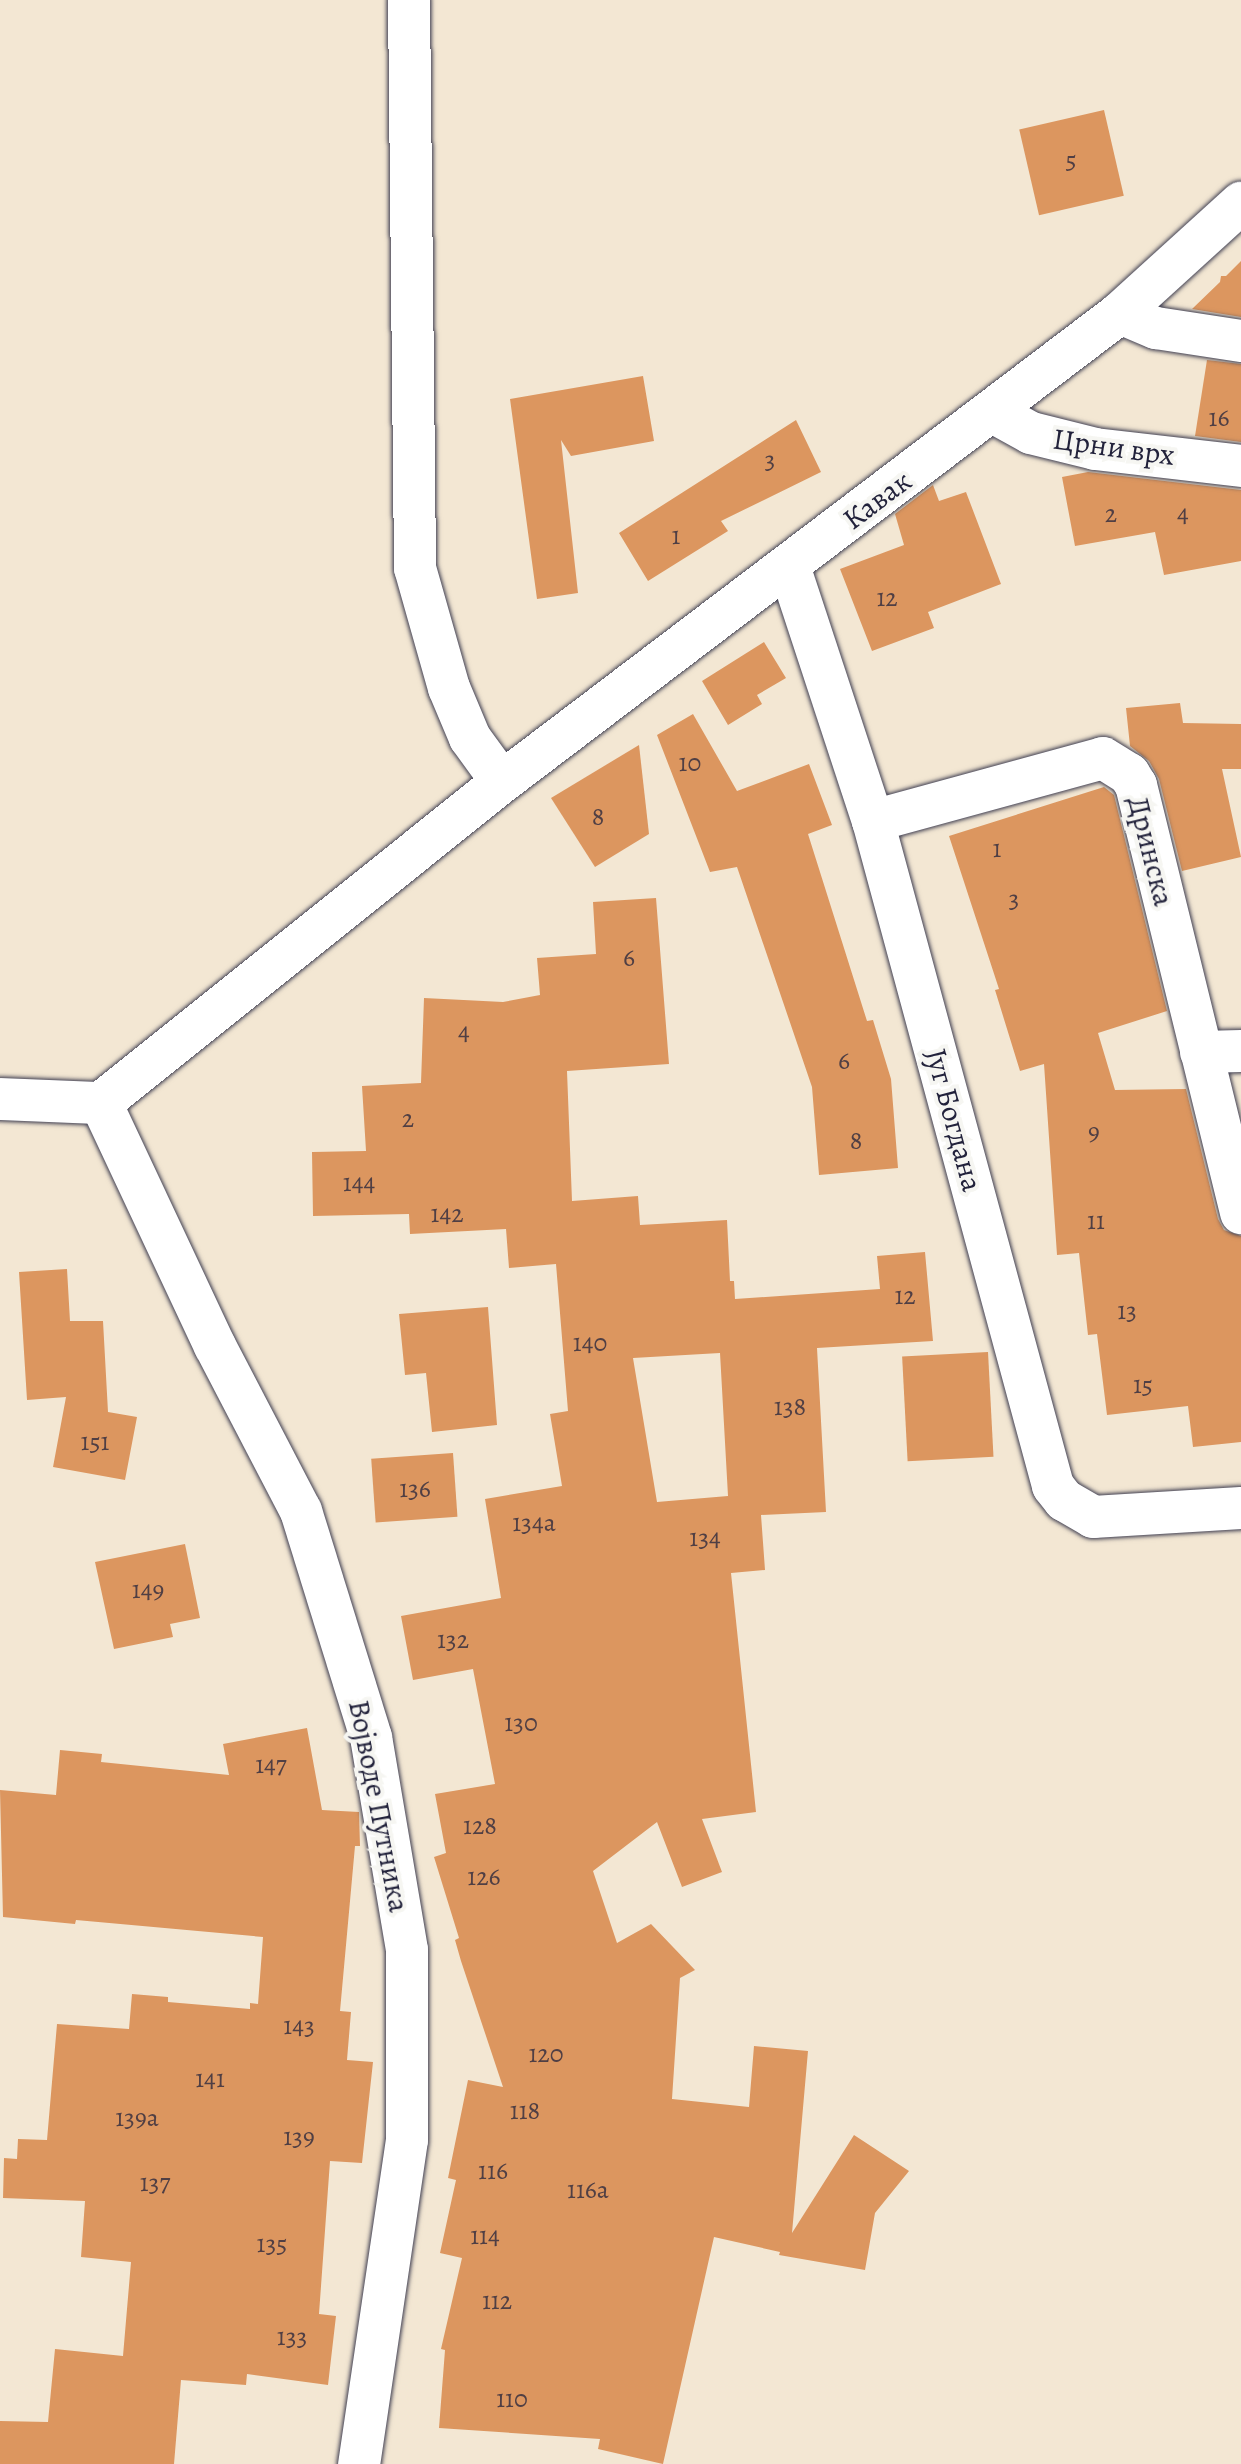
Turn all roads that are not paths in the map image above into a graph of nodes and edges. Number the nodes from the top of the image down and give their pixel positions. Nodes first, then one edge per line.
1 (409, 0) edge
2 (1241, 203) edge
3 (1120, 313) junction
4 (1241, 341) edge
5 (993, 412) junction
6 (1241, 466) edge
7 (789, 566) junction
8 (502, 782) junction
9 (873, 821) junction
10 (1221, 1051) edge
11 (0, 1099) edge
12 (101, 1103) junction
13 (1241, 1213) edge
14 (1241, 1508) edge
15 (359, 2464) edge

1 - 8 street
2 - 3 street, Кавак
3 - 4 street
3 - 5 street, Кавак
5 - 6 street, Црни врх
5 - 7 street, Кавак
7 - 8 street, Кавак
7 - 9 street, Југ Богдана
8 - 12 street, Кавак
9 - 10 street, Дринска
9 - 14 street, Југ Богдана
10 - 13 street, Дринска
11 - 12 street
12 - 15 street, Војводе Путника

